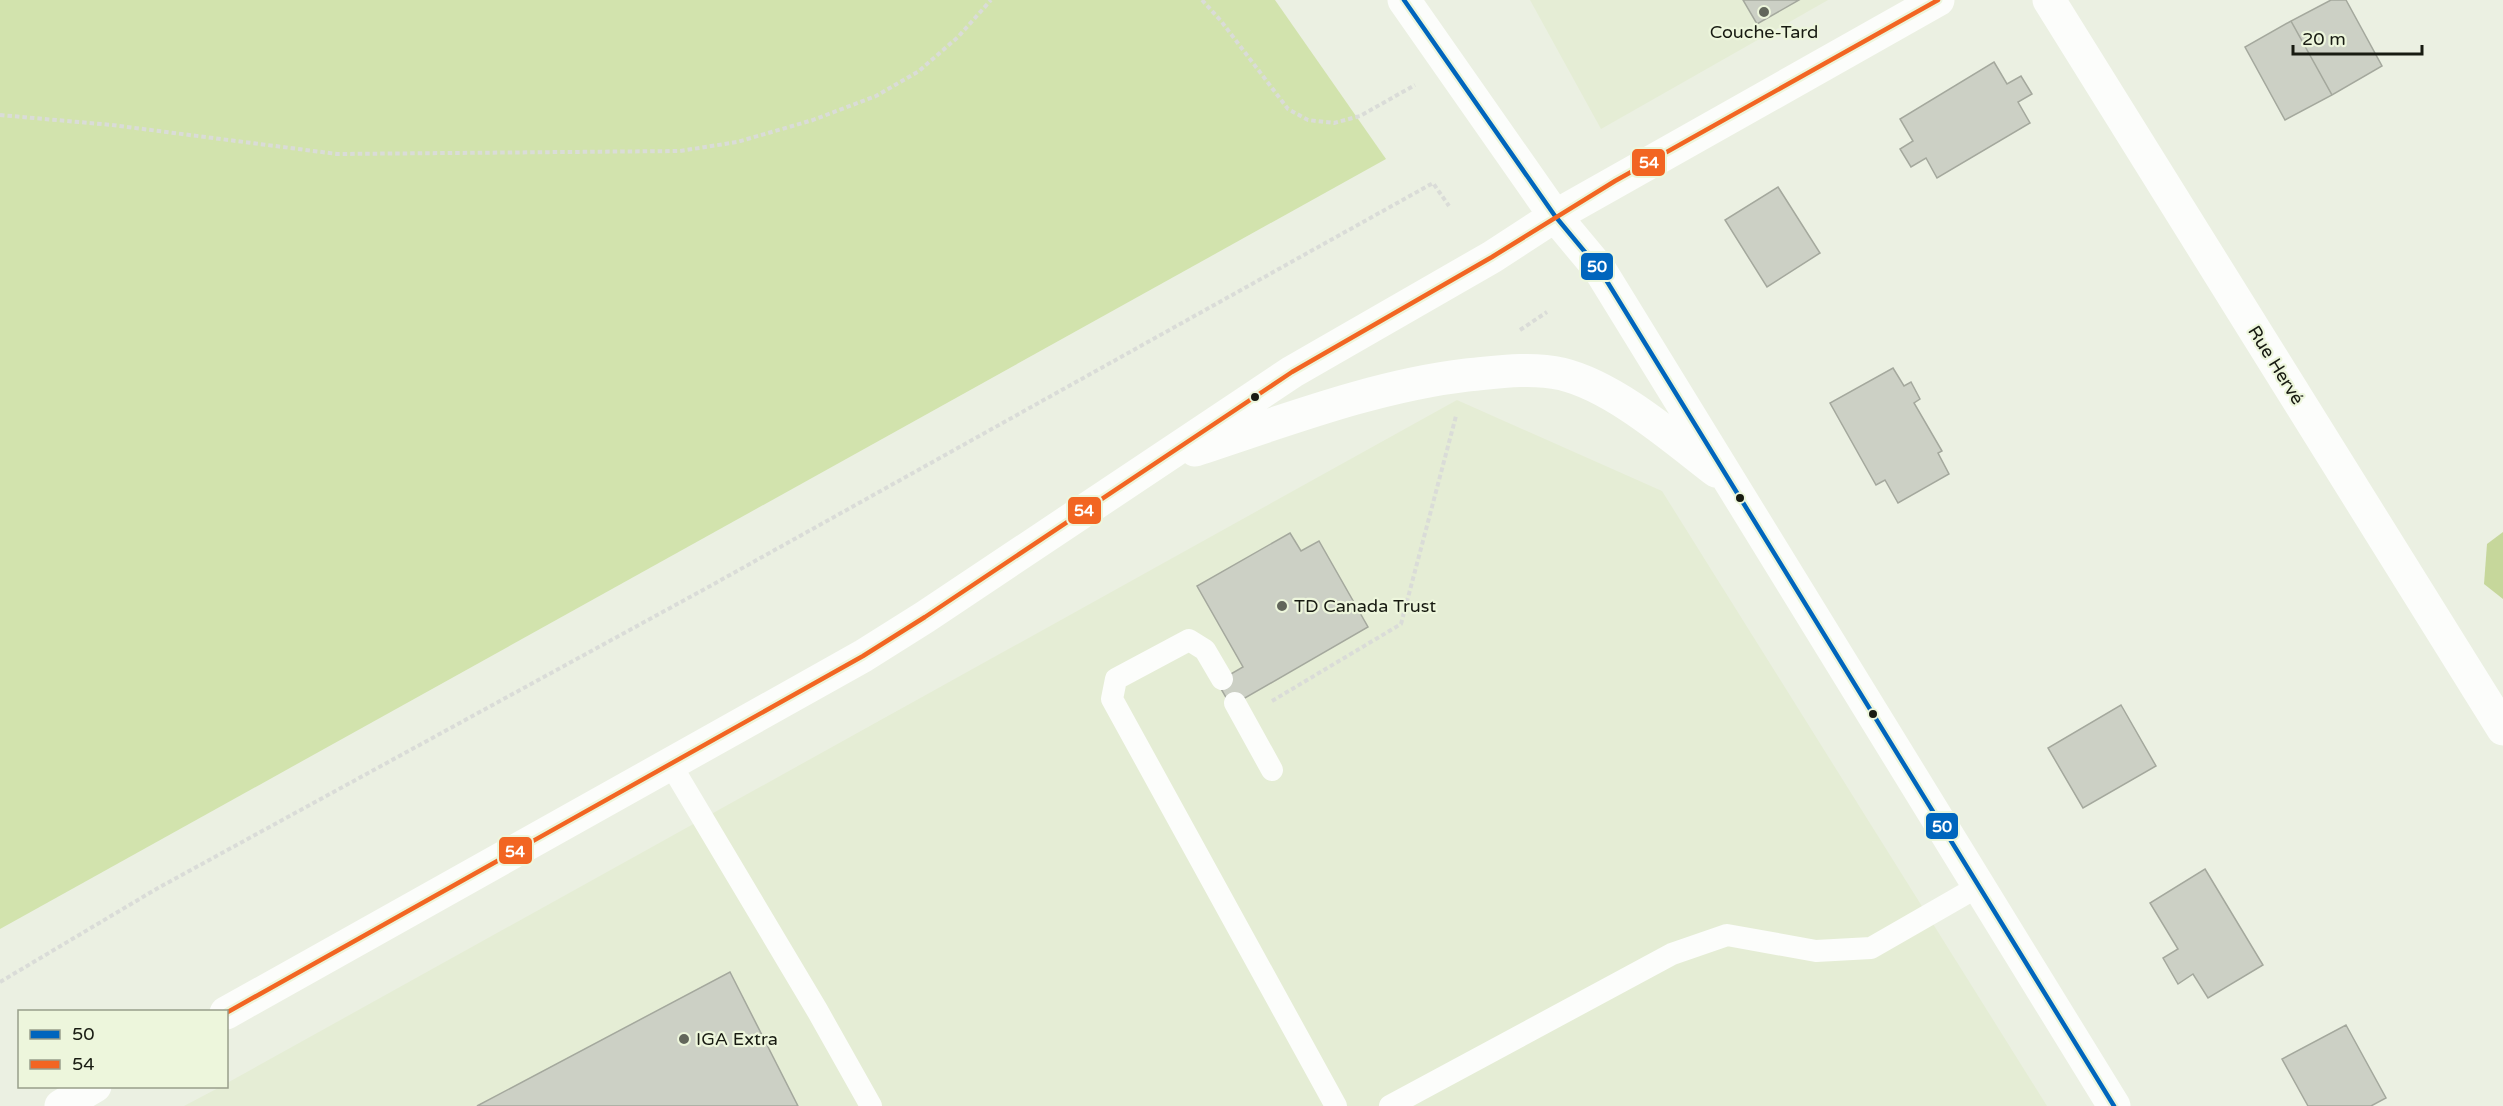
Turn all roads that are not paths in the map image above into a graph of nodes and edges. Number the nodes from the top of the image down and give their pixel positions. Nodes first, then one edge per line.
1 (1404, 0) edge
2 (1938, 0) edge
3 (2049, 0) edge
4 (1555, 216) junction
5 (1162, 460) junction
6 (1734, 484) junction
7 (1221, 679) dead end
8 (1239, 710) road end
9 (2503, 729) edge
10 (671, 765) junction
11 (1272, 770) dead end
12 (1979, 886) junction
13 (228, 1012) edge
14 (92, 1088) edge
15 (61, 1106) edge
16 (871, 1106) edge
17 (1336, 1106) edge
18 (1390, 1106) edge
19 (2114, 1106) edge

1 - 4 street
2 - 4 street
3 - 9 street, Rue Hervé
4 - 5 street
4 - 6 street
5 - 6 street
5 - 10 street
6 - 12 street
7 - 17 lane
8 - 11 lane
10 - 13 street
10 - 16 lane
12 - 18 lane
12 - 19 street
14 - 15 street

